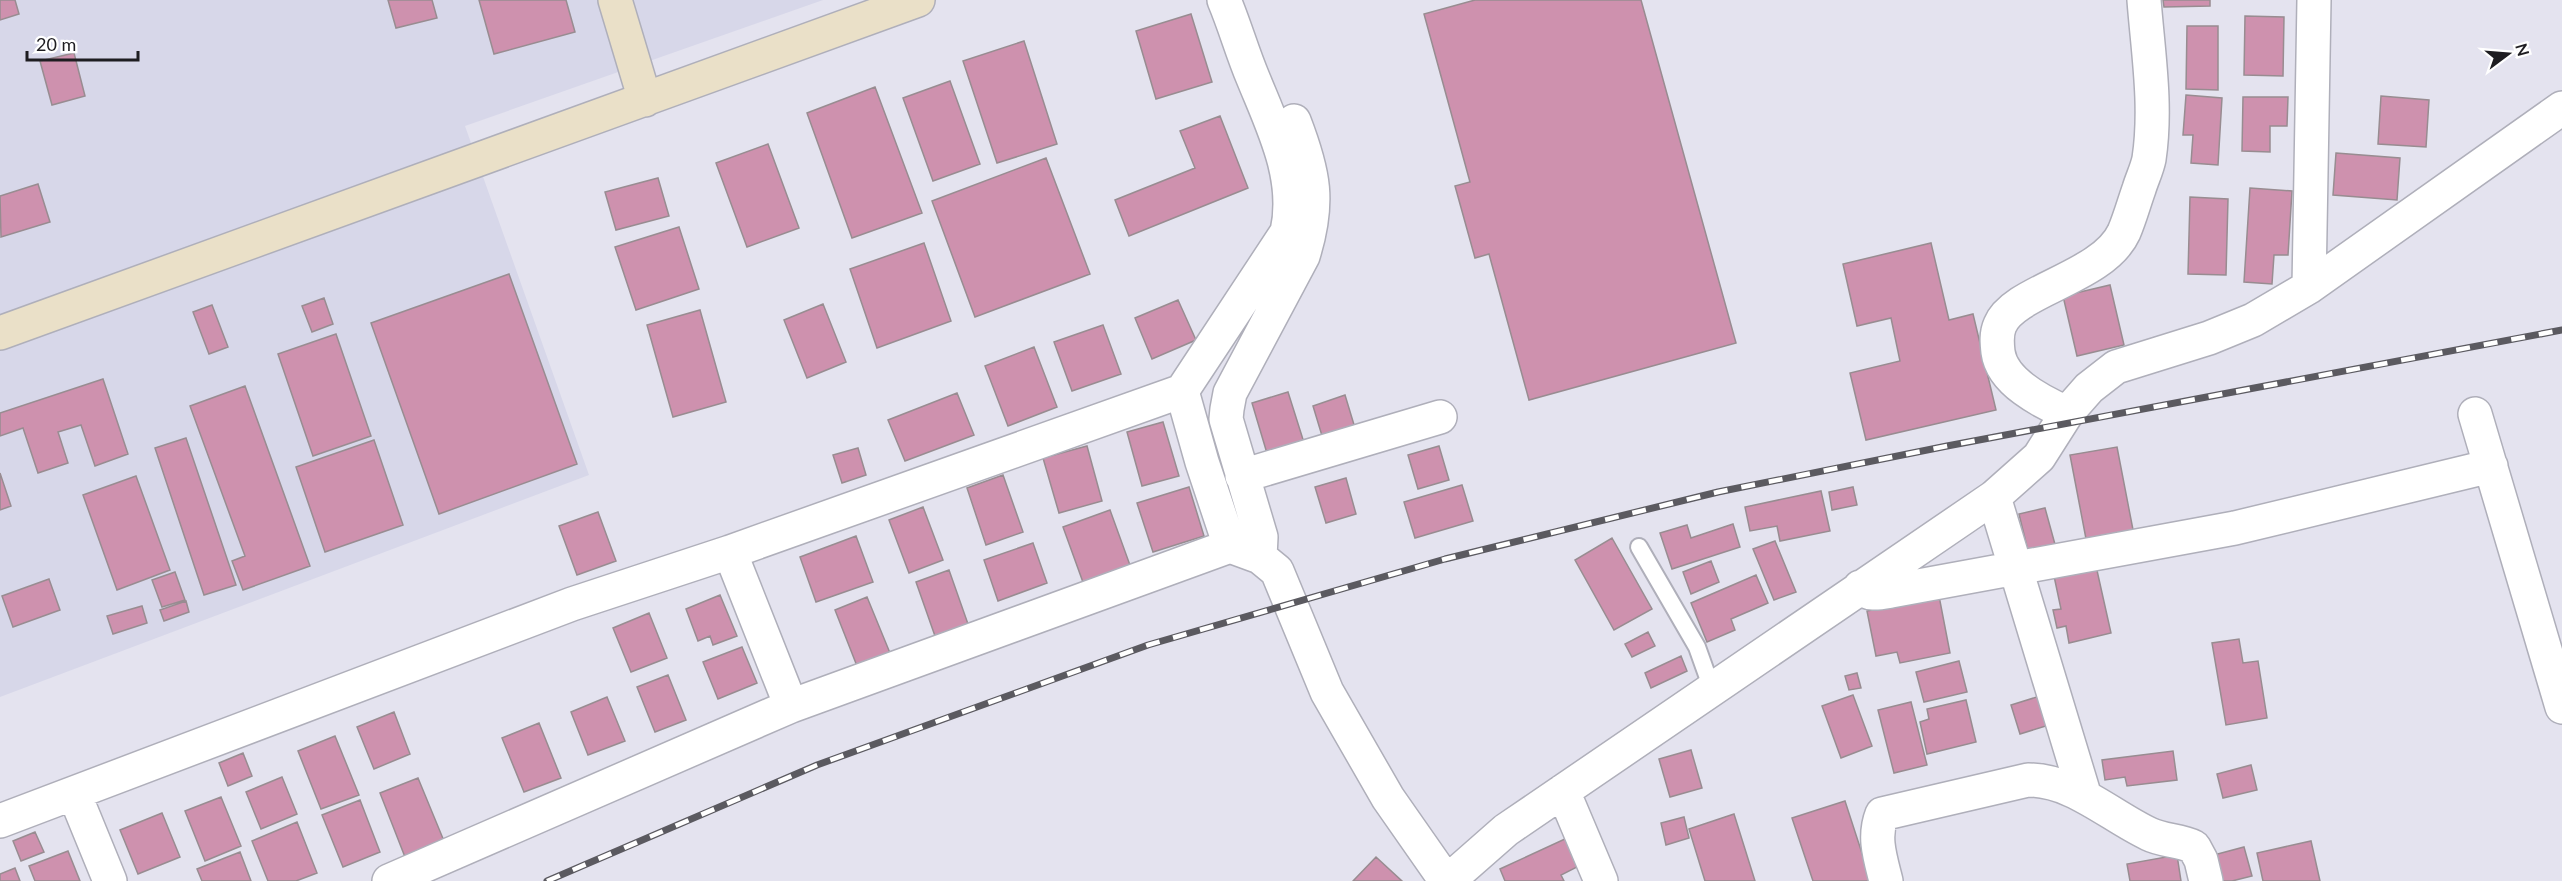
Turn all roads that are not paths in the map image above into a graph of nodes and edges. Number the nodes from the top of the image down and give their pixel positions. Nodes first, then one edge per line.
1 (615, 0) edge
2 (918, 0) edge
3 (1224, 0) edge
4 (2144, 0) edge
5 (2314, 0) edge
6 (1244, 54) junction
7 (645, 100) junction
8 (2562, 108) edge
9 (2309, 287) junction
10 (0, 333) edge
11 (1182, 391) junction
12 (2067, 413) junction
13 (2475, 414) dead end
14 (1440, 417) dead end
15 (2491, 466) junction
16 (1242, 476) junction
17 (1994, 497) junction
18 (1638, 547) dead end
19 (1245, 551) junction
20 (730, 552) junction
21 (2016, 570) junction
22 (1860, 587) junction
23 (1712, 689) junction
24 (791, 706) junction
25 (2562, 707) edge
26 (1563, 791) junction
27 (74, 793) junction
28 (2085, 797) junction
29 (0, 821) edge
30 (110, 881) edge
31 (388, 881) edge
32 (1447, 881) edge
33 (1600, 881) edge
34 (1886, 881) edge
35 (2206, 881) edge

1 - 7 street
2 - 7 street
3 - 6 street
4 - 12 street
5 - 9 street
6 - 11 street
6 - 16 street
7 - 10 street
8 - 9 street
9 - 12 street
11 - 19 street
11 - 20 street
12 - 17 street
13 - 15 street
14 - 16 street
15 - 21 street
15 - 25 street
16 - 19 street
17 - 21 street
17 - 22 street
18 - 23 lane
19 - 24 street
19 - 32 street
20 - 24 street
20 - 27 street
21 - 22 street
21 - 28 street
22 - 23 street
23 - 26 street
24 - 31 street
26 - 32 street
26 - 33 street
27 - 29 street
27 - 30 street
28 - 34 street
28 - 35 street

